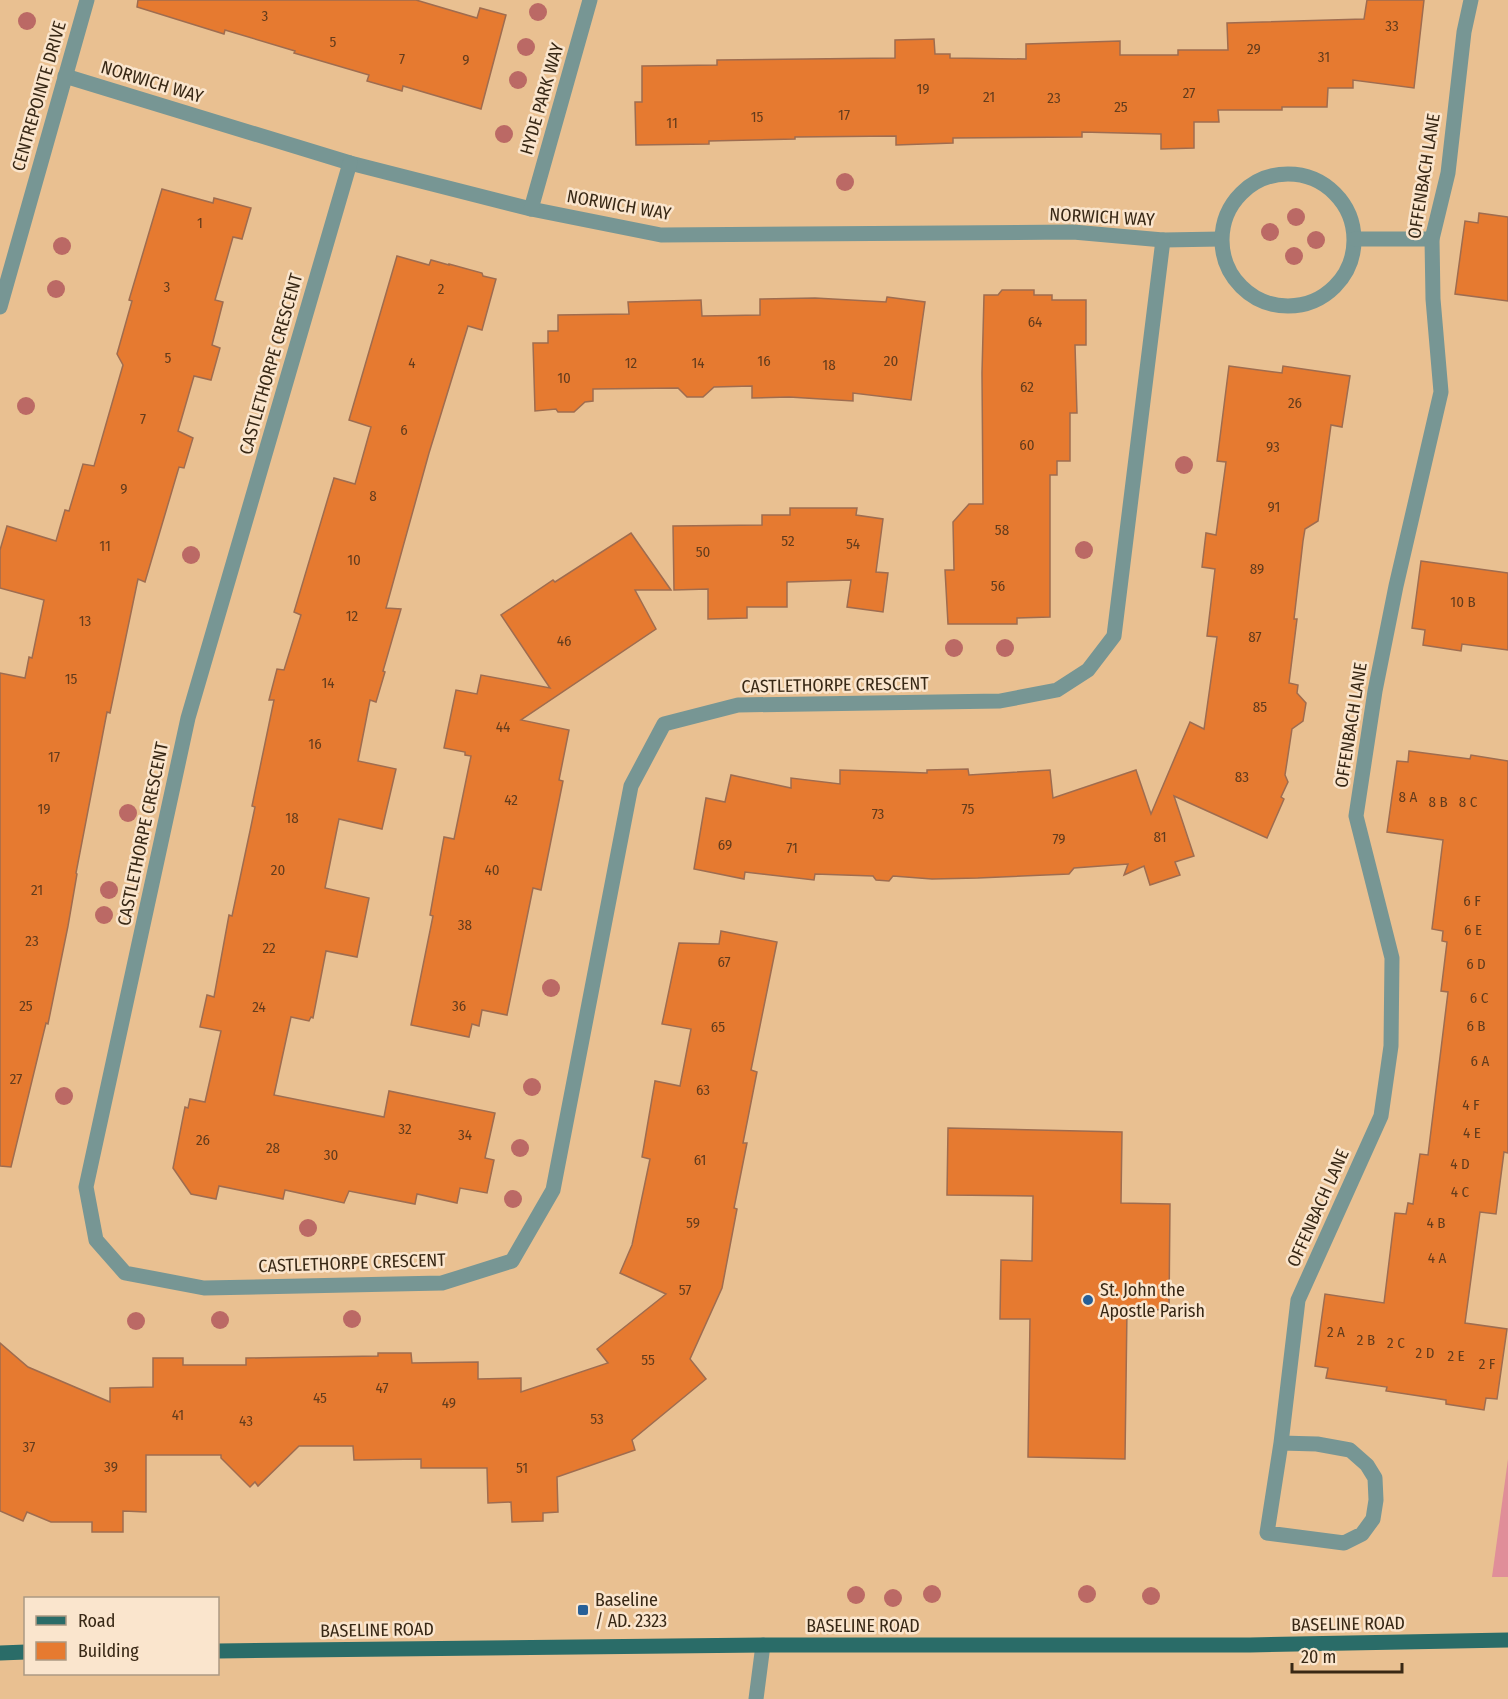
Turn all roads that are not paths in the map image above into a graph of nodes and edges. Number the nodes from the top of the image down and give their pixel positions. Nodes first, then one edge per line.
1 (87, 0) edge
2 (590, 0) edge
3 (1471, 0) edge
4 (65, 76) junction
5 (350, 163) junction
6 (531, 209) junction
7 (1221, 239) junction
8 (1355, 239) junction
9 (1432, 239) junction
10 (1163, 240) junction
11 (0, 307) edge
12 (1281, 1443) junction
13 (1508, 1640) edge
14 (763, 1645) junction
15 (219, 1651) edge
16 (24, 1652) edge
17 (0, 1653) edge
18 (756, 1699) edge

1 - 4 street, CENTREPOINTE DRIVE
2 - 6 street, HYDE PARK WAY
3 - 9 street, OFFENBACH LANE
4 - 5 street, NORWICH WAY
4 - 11 street, CENTREPOINTE DRIVE
5 - 6 street, NORWICH WAY
5 - 10 street, CASTLETHORPE CRESCENT
6 - 10 street, NORWICH WAY
7 - 8 street
7 - 8 street
7 - 10 street, NORWICH WAY
8 - 9 street
9 - 12 street, OFFENBACH LANE
12 - 12 street, OFFENBACH LANE
13 - 14 main road, BASELINE ROAD
14 - 15 main road, BASELINE ROAD
14 - 18 street
16 - 17 main road

